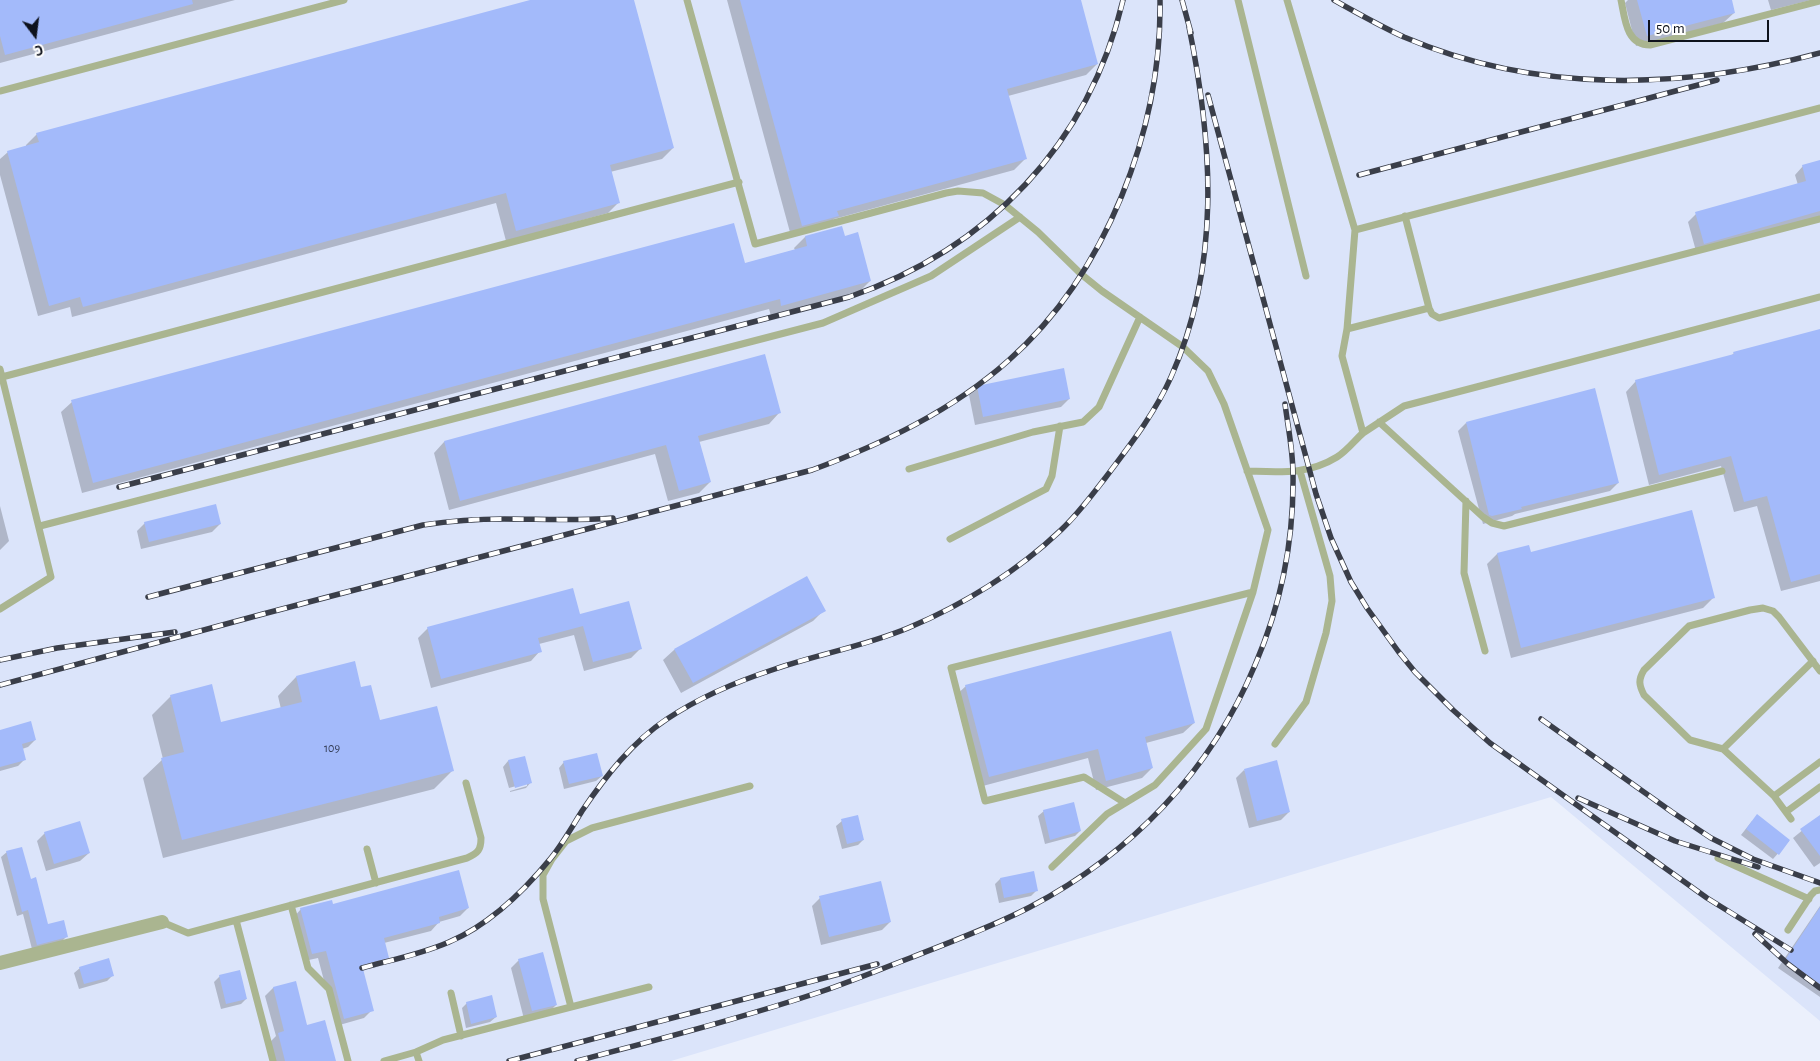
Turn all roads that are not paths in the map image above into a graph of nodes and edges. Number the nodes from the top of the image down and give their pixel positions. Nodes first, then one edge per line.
1 (344, 0) edge
2 (687, 0) edge
3 (1238, 0) edge
4 (1288, 0) edge
5 (1621, 0) edge
6 (1820, 1) edge
7 (0, 91) edge
8 (1820, 108) edge
9 (739, 182) junction
10 (1405, 216) junction
11 (1020, 217) junction
12 (1820, 219) edge
13 (1355, 230) junction
14 (1306, 276) dead end
15 (1820, 297) edge
16 (1429, 308) junction
17 (1140, 317) junction
18 (1347, 329) junction
19 (1, 373) edge
20 (1379, 422) junction
21 (1060, 426) junction
22 (1363, 433) junction
23 (908, 469) dead end
24 (1722, 470) dead end
25 (1247, 471) junction
26 (1300, 471) junction
27 (1466, 502) junction
28 (40, 526) junction
29 (950, 539) dead end
30 (1253, 592) junction
31 (0, 609) edge
32 (1485, 651) dead end
33 (1813, 661) junction
34 (1820, 671) edge
35 (1275, 744) dead end
36 (1723, 749) junction
37 (1820, 762) edge
38 (466, 783) dead end
39 (750, 786) dead end
40 (1820, 787) edge
41 (1774, 796) junction
42 (1125, 803) junction
43 (1786, 812) junction
44 (1791, 819) dead end
45 (367, 850) dead end
46 (1718, 858) dead end
47 (1052, 867) dead end
48 (376, 883) junction
49 (1820, 890) edge
50 (1808, 899) junction
51 (291, 905) junction
52 (236, 920) junction
53 (162, 922) joint
54 (1788, 930) dead end
55 (0, 962) edge
56 (649, 987) dead end
57 (450, 993) dead end
58 (571, 1007) junction
59 (461, 1036) junction
60 (416, 1052) junction
61 (273, 1061) edge
62 (348, 1061) edge
63 (384, 1061) edge
64 (418, 1061) edge

1 - 7 lane
2 - 9 lane
3 - 14 lane
4 - 13 lane
5 - 6 lane
8 - 10 lane
9 - 11 lane
9 - 19 lane
10 - 13 lane
10 - 16 lane
11 - 17 lane
11 - 28 lane
12 - 16 lane
13 - 18 lane
15 - 20 lane
16 - 18 lane
17 - 21 lane
17 - 25 lane
18 - 22 lane
19 - 28 lane
20 - 22 lane
20 - 27 lane
21 - 23 lane
21 - 29 lane
22 - 26 lane
24 - 27 lane
25 - 26 lane
25 - 30 lane
26 - 35 lane
27 - 32 lane
28 - 31 lane
30 - 42 lane
30 - 42 lane
33 - 34 lane
33 - 36 lane
33 - 36 lane
36 - 41 lane
37 - 41 lane
38 - 48 lane
39 - 58 lane
40 - 43 lane
41 - 43 lane
42 - 47 lane
43 - 44 lane
45 - 48 lane
46 - 50 lane
48 - 51 lane
49 - 50 lane
50 - 54 lane
51 - 52 lane
51 - 62 lane
52 - 53 lane
52 - 61 lane
53 - 55 street
56 - 58 lane
57 - 59 lane
58 - 59 lane
59 - 60 lane
60 - 63 lane
60 - 64 lane

